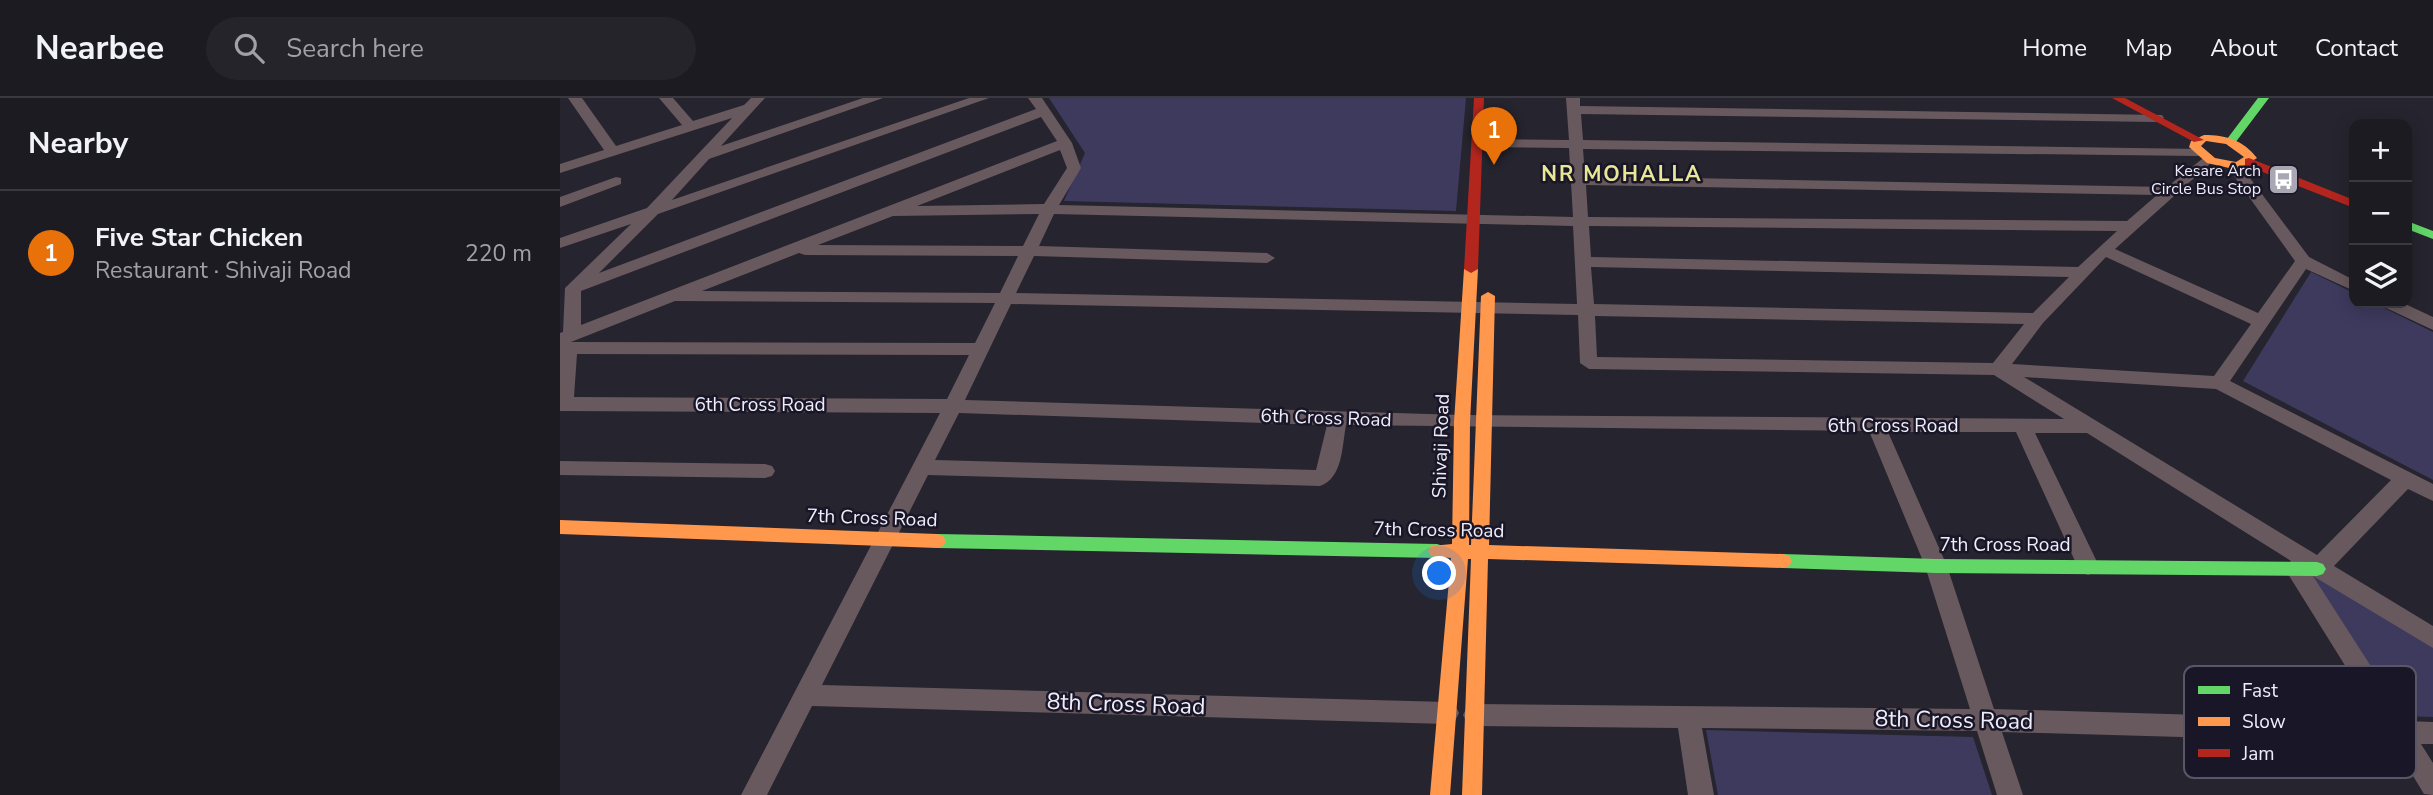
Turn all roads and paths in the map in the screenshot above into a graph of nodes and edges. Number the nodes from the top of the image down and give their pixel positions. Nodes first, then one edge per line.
1 (577, 98) edge
2 (666, 98) edge
3 (770, 98) edge
4 (876, 98) edge
5 (982, 98) edge
6 (1035, 98) edge
7 (1479, 98) edge
8 (2117, 98) edge
9 (2264, 98) edge
10 (753, 103) edge
11 (1575, 104) edge
12 (560, 105) edge
13 (1044, 111) junction
14 (2157, 118) junction
15 (1496, 121) dead end
16 (690, 126) junction
17 (2231, 141) junction
18 (1065, 143) junction
19 (1479, 143) junction
20 (1577, 145) junction
21 (611, 150) junction
22 (1496, 150) junction
23 (2201, 150) junction
24 (703, 157) junction
25 (2241, 163) junction
26 (560, 169) edge
27 (1579, 180) junction
28 (616, 181) dead end
29 (2168, 191) junction
30 (560, 202) edge
31 (2349, 202) edge
32 (1049, 208) junction
33 (892, 211) junction
34 (650, 214) junction
35 (1486, 221) junction
36 (1581, 222) junction
37 (2133, 226) junction
38 (2412, 227) edge
39 (2433, 235) edge
40 (560, 243) edge
41 (793, 250) junction
42 (2104, 250) junction
43 (1028, 251) junction
44 (1267, 258) dead end
45 (2303, 261) junction
46 (1583, 262) junction
47 (2082, 272) junction
48 (1488, 284) dead end
49 (2349, 284) edge
50 (573, 288) junction
51 (674, 296) junction
52 (1006, 298) junction
53 (2400, 308) edge
54 (1469, 309) junction
55 (1488, 309) junction
56 (1587, 311) junction
57 (2037, 319) junction
58 (2262, 322) junction
59 (2433, 324) edge
60 (565, 343) edge
61 (981, 349) junction
62 (1998, 369) junction
63 (2219, 383) junction
64 (562, 404) edge
65 (953, 406) junction
66 (1338, 418) junction
67 (1462, 422) junction
68 (1485, 423) junction
69 (2022, 426) junction
70 (2093, 426) junction
71 (1877, 427) junction
72 (920, 467) junction
73 (560, 468) edge
74 (765, 471) dead end
75 (2404, 479) junction
76 (2433, 493) edge
77 (560, 527) edge
78 (883, 540) junction
79 (1460, 551) junction
80 (1481, 551) junction
81 (1936, 566) junction
82 (2088, 566) junction
83 (2306, 568) junction
84 (2433, 638) edge
85 (2363, 666) edge
86 (804, 695) junction
87 (1447, 713) junction
88 (1475, 715) junction
89 (1688, 716) junction
90 (1985, 720) junction
91 (2184, 726) edge
92 (2416, 756) edge
93 (2433, 785) edge
94 (754, 795) edge
95 (1440, 795) edge
96 (1472, 795) edge
97 (1701, 795) edge
98 (2010, 795) edge

1 - 12 street
1 - 21 street
2 - 16 street
3 - 10 street
4 - 24 street
5 - 34 street
6 - 13 street
7 - 19 street, Shivaji Road
8 - 14 street
9 - 17 street
10 - 16 street
10 - 24 street
11 - 14 street
11 - 20 street
13 - 18 street
13 - 50 street
14 - 23 street
15 - 22 street
16 - 21 street
17 - 23 street
17 - 25 street
18 - 32 street
18 - 33 street
19 - 22 street
19 - 35 street, Shivaji Road
20 - 22 street
20 - 23 street
20 - 27 street
21 - 26 street
23 - 25 street
23 - 29 street
24 - 34 street
25 - 31 street
25 - 45 street
27 - 29 street
27 - 36 street
28 - 30 street
29 - 37 street
32 - 33 street
32 - 35 street
32 - 43 street
33 - 41 street
34 - 40 street
34 - 50 street
35 - 36 street
35 - 54 street, Shivaji Road
36 - 37 street
36 - 46 street
37 - 42 street
38 - 39 street
41 - 43 street
41 - 51 street
42 - 47 street
42 - 58 street
43 - 44 street
43 - 52 street
45 - 49 street
45 - 58 street
46 - 47 street
46 - 56 street
47 - 57 street
48 - 55 street
50 - 60 street
51 - 52 street
51 - 60 street
52 - 54 street
52 - 61 street
53 - 59 street
54 - 55 street
54 - 67 street, Shivaji Road
55 - 56 street
55 - 68 street
56 - 57 street
56 - 62 street
57 - 62 street
58 - 63 street
60 - 61 street
60 - 64 street
61 - 65 street
62 - 63 street
62 - 70 street
63 - 75 street
64 - 65 street, 6th Cross Road
65 - 66 street, 6th Cross Road
65 - 72 street
66 - 67 street, 6th Cross Road
66 - 72 street
67 - 68 street, 6th Cross Road
67 - 79 street, Shivaji Road
68 - 71 street, 6th Cross Road
68 - 80 street
69 - 70 street, 6th Cross Road
69 - 71 street, 6th Cross Road
69 - 82 street
70 - 83 street
71 - 81 street
72 - 78 street
73 - 74 street
75 - 76 street
75 - 83 street
77 - 78 street, 7th Cross Road
78 - 79 street, 7th Cross Road
78 - 86 street
79 - 80 street, 7th Cross Road
79 - 87 street, Shivaji Road
80 - 81 street, 7th Cross Road
80 - 88 street
81 - 82 street, 7th Cross Road
81 - 90 street
82 - 83 street, 7th Cross Road
83 - 84 street
83 - 85 street
86 - 87 street, 8th Cross Road
86 - 94 street
87 - 95 street, Shivaji Road
88 - 89 street, 8th Cross Road
88 - 96 street
89 - 90 street, 8th Cross Road
89 - 97 street
90 - 91 street, 8th Cross Road
90 - 98 street
92 - 93 street

